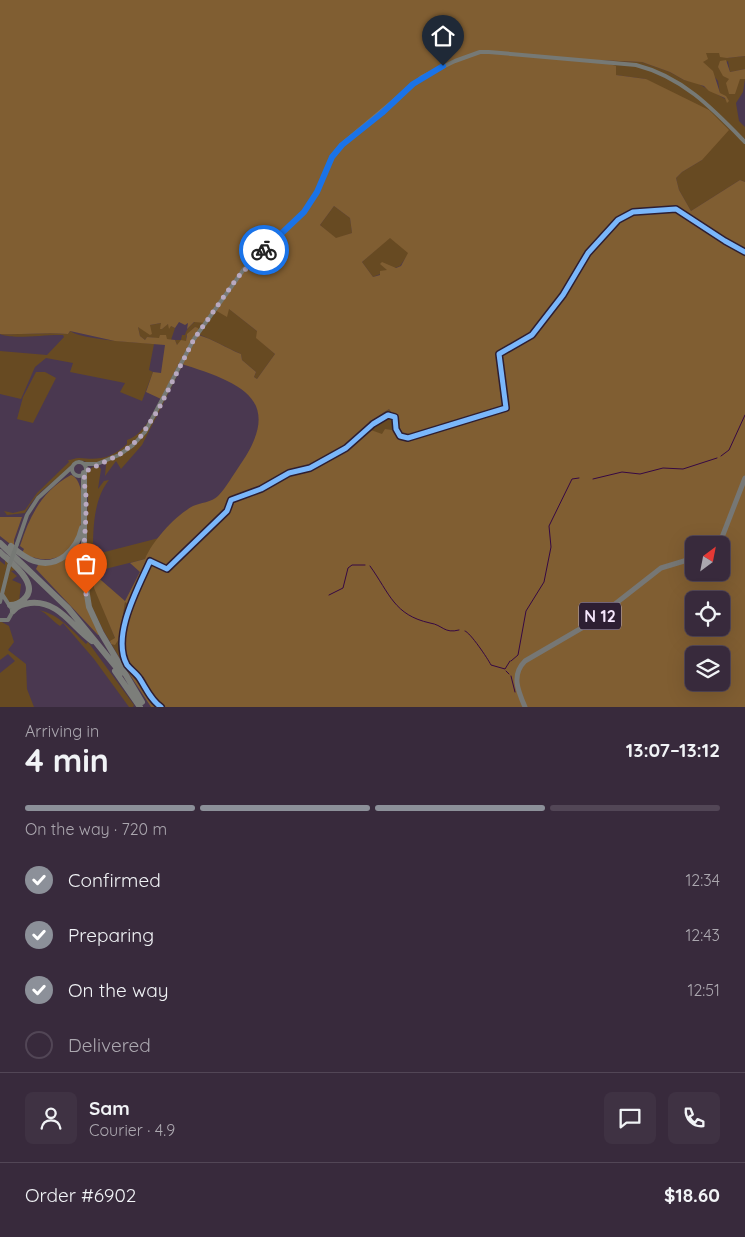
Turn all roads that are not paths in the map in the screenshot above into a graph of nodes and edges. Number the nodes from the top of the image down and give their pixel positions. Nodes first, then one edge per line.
1 (745, 142) edge
2 (84, 464) junction
3 (97, 464) junction
4 (72, 468) junction
5 (85, 472) junction
6 (75, 474) junction
7 (62, 476) junction
8 (745, 478) edge
9 (722, 536) edge
10 (0, 539) edge
11 (0, 543) edge
12 (0, 547) edge
13 (0, 552) edge
14 (685, 561) edge
15 (2, 594) junction
16 (0, 603) edge
17 (9, 606) junction
18 (0, 620) edge
19 (92, 641) junction
20 (142, 705) edge
21 (525, 707) edge

1 - 3 main road
2 - 3 main road
2 - 4 main road
2 - 5 main road
3 - 5 main road
4 - 6 main road
4 - 7 main road
5 - 6 main road
5 - 20 highway
6 - 7 main road
6 - 10 highway
7 - 15 main road, bridge
8 - 9 main road
11 - 20 highway
12 - 19 highway
13 - 17 highway
14 - 21 main road, N 12
15 - 16 main road
15 - 17 main road
16 - 17 main road
17 - 18 main road
17 - 19 highway
19 - 20 highway

